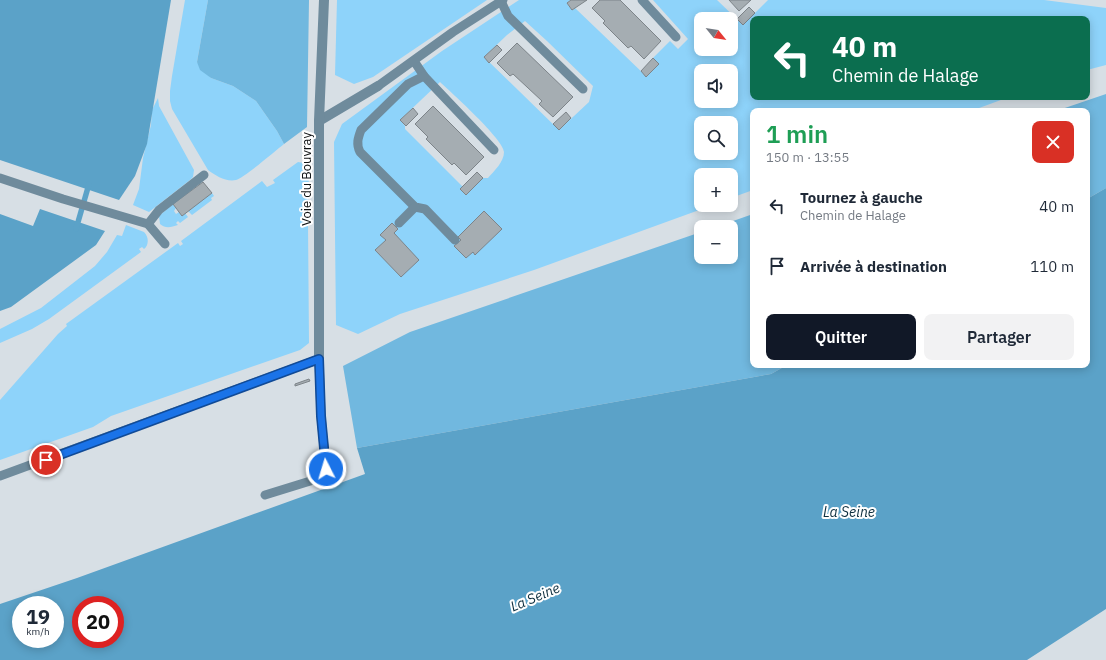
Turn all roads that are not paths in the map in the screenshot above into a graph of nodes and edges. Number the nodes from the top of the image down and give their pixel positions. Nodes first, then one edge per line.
1 (324, 0) edge
2 (642, 0) edge
3 (502, 1) edge
4 (676, 37) dead end
5 (414, 61) junction
6 (424, 76) junction
7 (378, 86) joint
8 (583, 89) dead end
9 (319, 121) junction
10 (494, 150) dead end
11 (204, 175) dead end
12 (0, 178) edge
13 (415, 207) junction
14 (399, 223) dead end
15 (148, 224) junction
16 (455, 240) dead end
17 (166, 244) dead end
18 (319, 359) junction
19 (0, 476) edge
20 (265, 495) dead end

1 - 9 street, Voie du Bouvray
2 - 4 lane
3 - 5 lane
3 - 8 lane
5 - 6 lane
5 - 7 lane
6 - 10 lane
6 - 13 lane
7 - 9 street
9 - 18 street, Voie du Bouvray
11 - 15 lane
12 - 15 lane
13 - 14 lane
13 - 16 lane
15 - 17 lane
18 - 19 lane
18 - 20 lane

